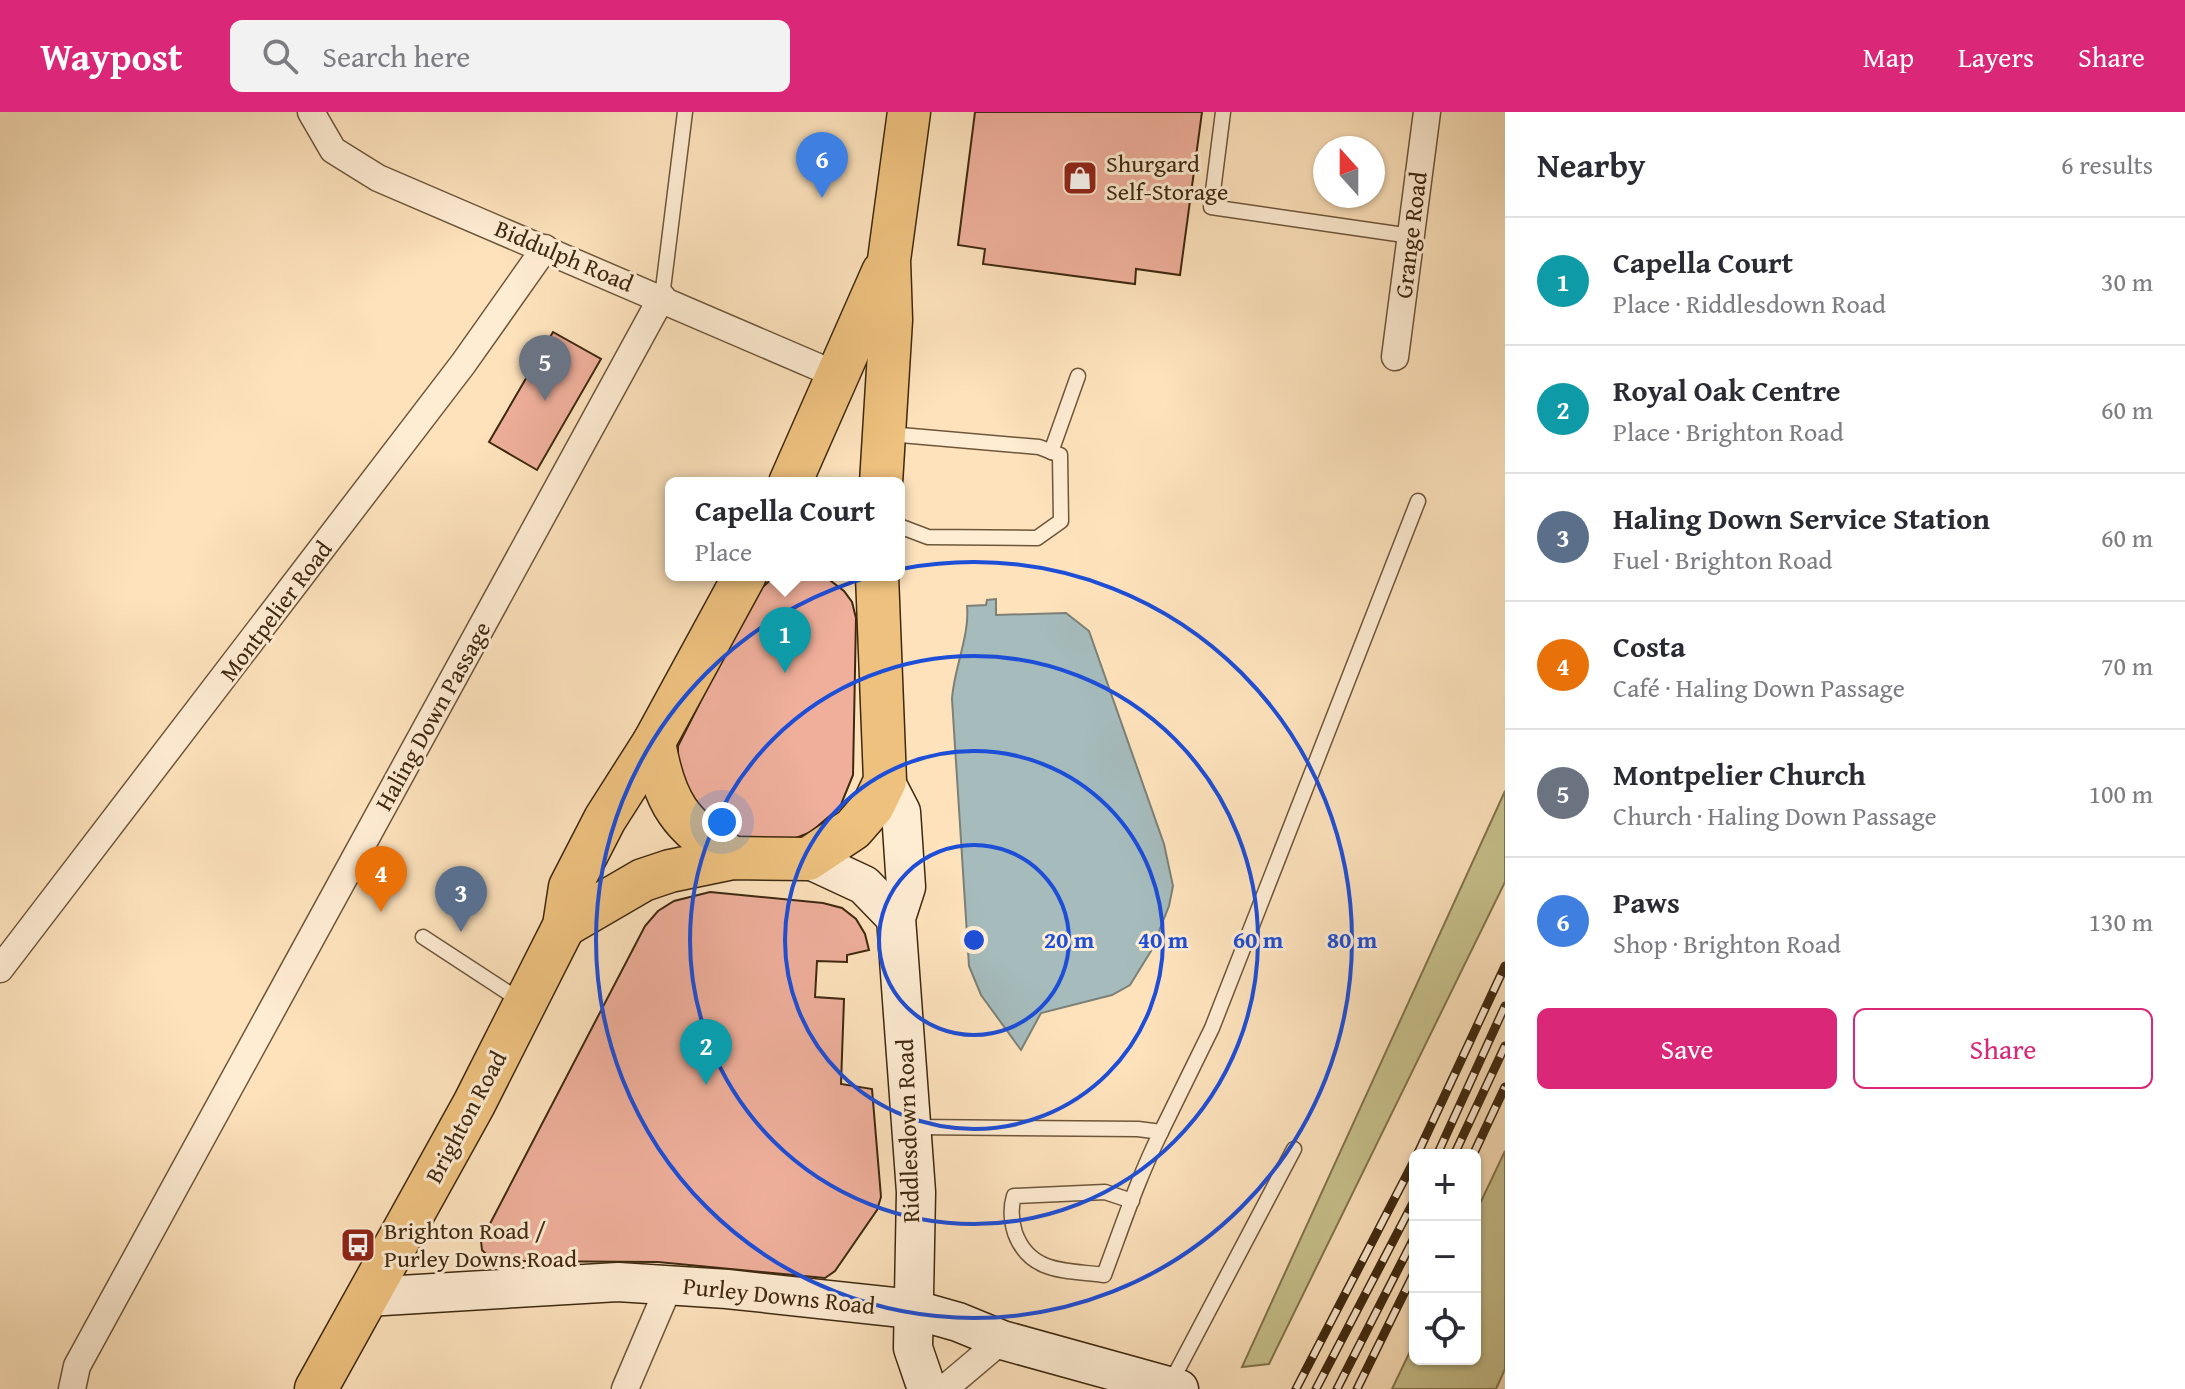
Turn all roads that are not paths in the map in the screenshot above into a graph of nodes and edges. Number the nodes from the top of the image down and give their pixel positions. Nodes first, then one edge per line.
1 (311, 112) edge
2 (685, 112) edge
3 (909, 112) edge
4 (1223, 112) edge
5 (1427, 112) edge
6 (1411, 236) junction
7 (545, 248) junction
8 (889, 260) junction
9 (662, 297) junction
10 (1395, 357) dead end
11 (839, 376) junction
12 (1078, 376) dead end
13 (884, 433) junction
14 (1051, 452) junction
15 (793, 477) edge
16 (881, 477) edge
17 (1418, 501) dead end
18 (905, 528) edge
19 (742, 581) edge
20 (877, 581) edge
21 (654, 742) junction
22 (885, 781) junction
23 (733, 858) junction
24 (808, 859) junction
25 (896, 918) junction
26 (564, 926) junction
27 (423, 937) dead end
28 (0, 969) edge
29 (525, 1003) junction
30 (910, 1127) junction
31 (1161, 1132) junction
32 (1294, 1149) dead end
33 (1132, 1201) junction
34 (669, 1286) junction
35 (367, 1297) junction
36 (912, 1309) junction
37 (1002, 1340) junction
38 (1174, 1388) edge
39 (72, 1389) edge
40 (316, 1389) edge
41 (625, 1389) edge
42 (927, 1389) edge
43 (944, 1389) edge

1 - 7 street, Biddulph Road
2 - 9 lane
3 - 8 main road
4 - 6 lane
5 - 6 street, Grange Road
6 - 10 street, Grange Road
7 - 9 street, Biddulph Road
7 - 28 street, Montpelier Road
8 - 11 main road
8 - 13 main road
9 - 11 street, Biddulph Road
9 - 39 street, Haling Down Passage
11 - 15 main road
12 - 14 lane
13 - 14 lane
13 - 16 main road
14 - 18 lane
17 - 31 lane
19 - 21 main road, Brighton Road
20 - 22 main road
21 - 23 main road
21 - 26 main road, Brighton Road
22 - 24 main road
22 - 25 street, Riddlesdown Road
23 - 24 main road
23 - 26 main road
24 - 25 street
25 - 30 street, Riddlesdown Road
26 - 29 main road, Brighton Road
27 - 29 lane
29 - 35 main road, Brighton Road
30 - 31 lane
30 - 36 street, Riddlesdown Road
31 - 33 lane
32 - 38 lane
33 - 33 lane
34 - 35 street, Purley Downs Road
34 - 36 street, Purley Downs Road
34 - 41 street
35 - 40 main road, Brighton Road
36 - 37 street, Purley Downs Road
36 - 42 street, Riddlesdown Road
37 - 38 street, Purley Downs Road
37 - 43 street

